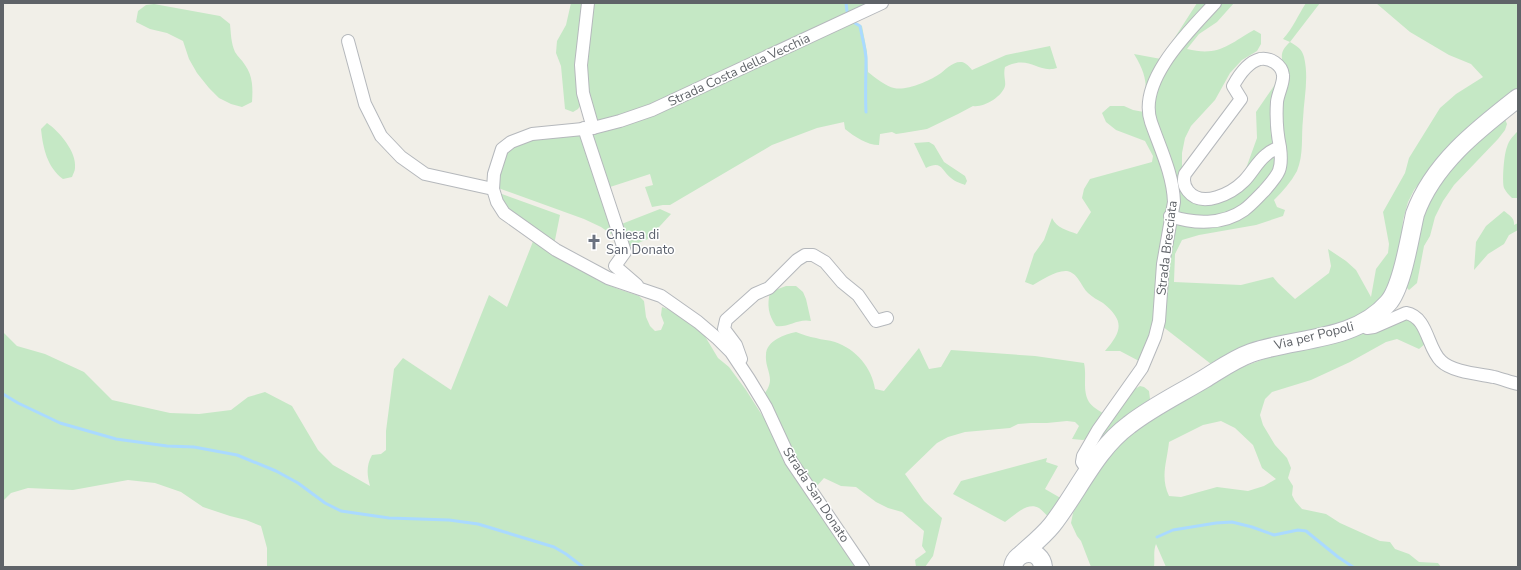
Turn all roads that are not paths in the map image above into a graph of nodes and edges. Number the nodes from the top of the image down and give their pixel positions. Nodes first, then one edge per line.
1 (588, 3) edge
2 (882, 3) edge
3 (1215, 3) edge
4 (348, 41) dead end
5 (1518, 98) edge
6 (588, 128) junction
7 (1280, 147) junction
8 (493, 189) junction
9 (1170, 216) junction
10 (642, 290) junction
11 (887, 318) dead end
12 (1361, 324) junction
13 (748, 379) junction
14 (1518, 384) edge
15 (1088, 471) junction
16 (1051, 525) junction
17 (1014, 563) edge
18 (1042, 563) edge
19 (863, 567) edge

1 - 6 street, Strada San Donato
2 - 6 street, Strada Costa della Vecchia
3 - 9 street, Strada Brecciata
4 - 8 street
5 - 12 main road, Via per Popoli
6 - 8 street, Strada San Donato
6 - 10 street, Strada San Donato
7 - 7 street
7 - 9 street
8 - 10 street, Strada San Donato
9 - 15 street, Strada Brecciata
10 - 13 street, Strada San Donato
11 - 13 street, Strada San Donato
12 - 14 street
12 - 15 main road, Via per Popoli
13 - 19 street, Strada San Donato
15 - 16 main road, Via per Popoli
16 - 17 main road, Via per Popoli
16 - 18 main road, Via per Popoli
17 - 18 main road

